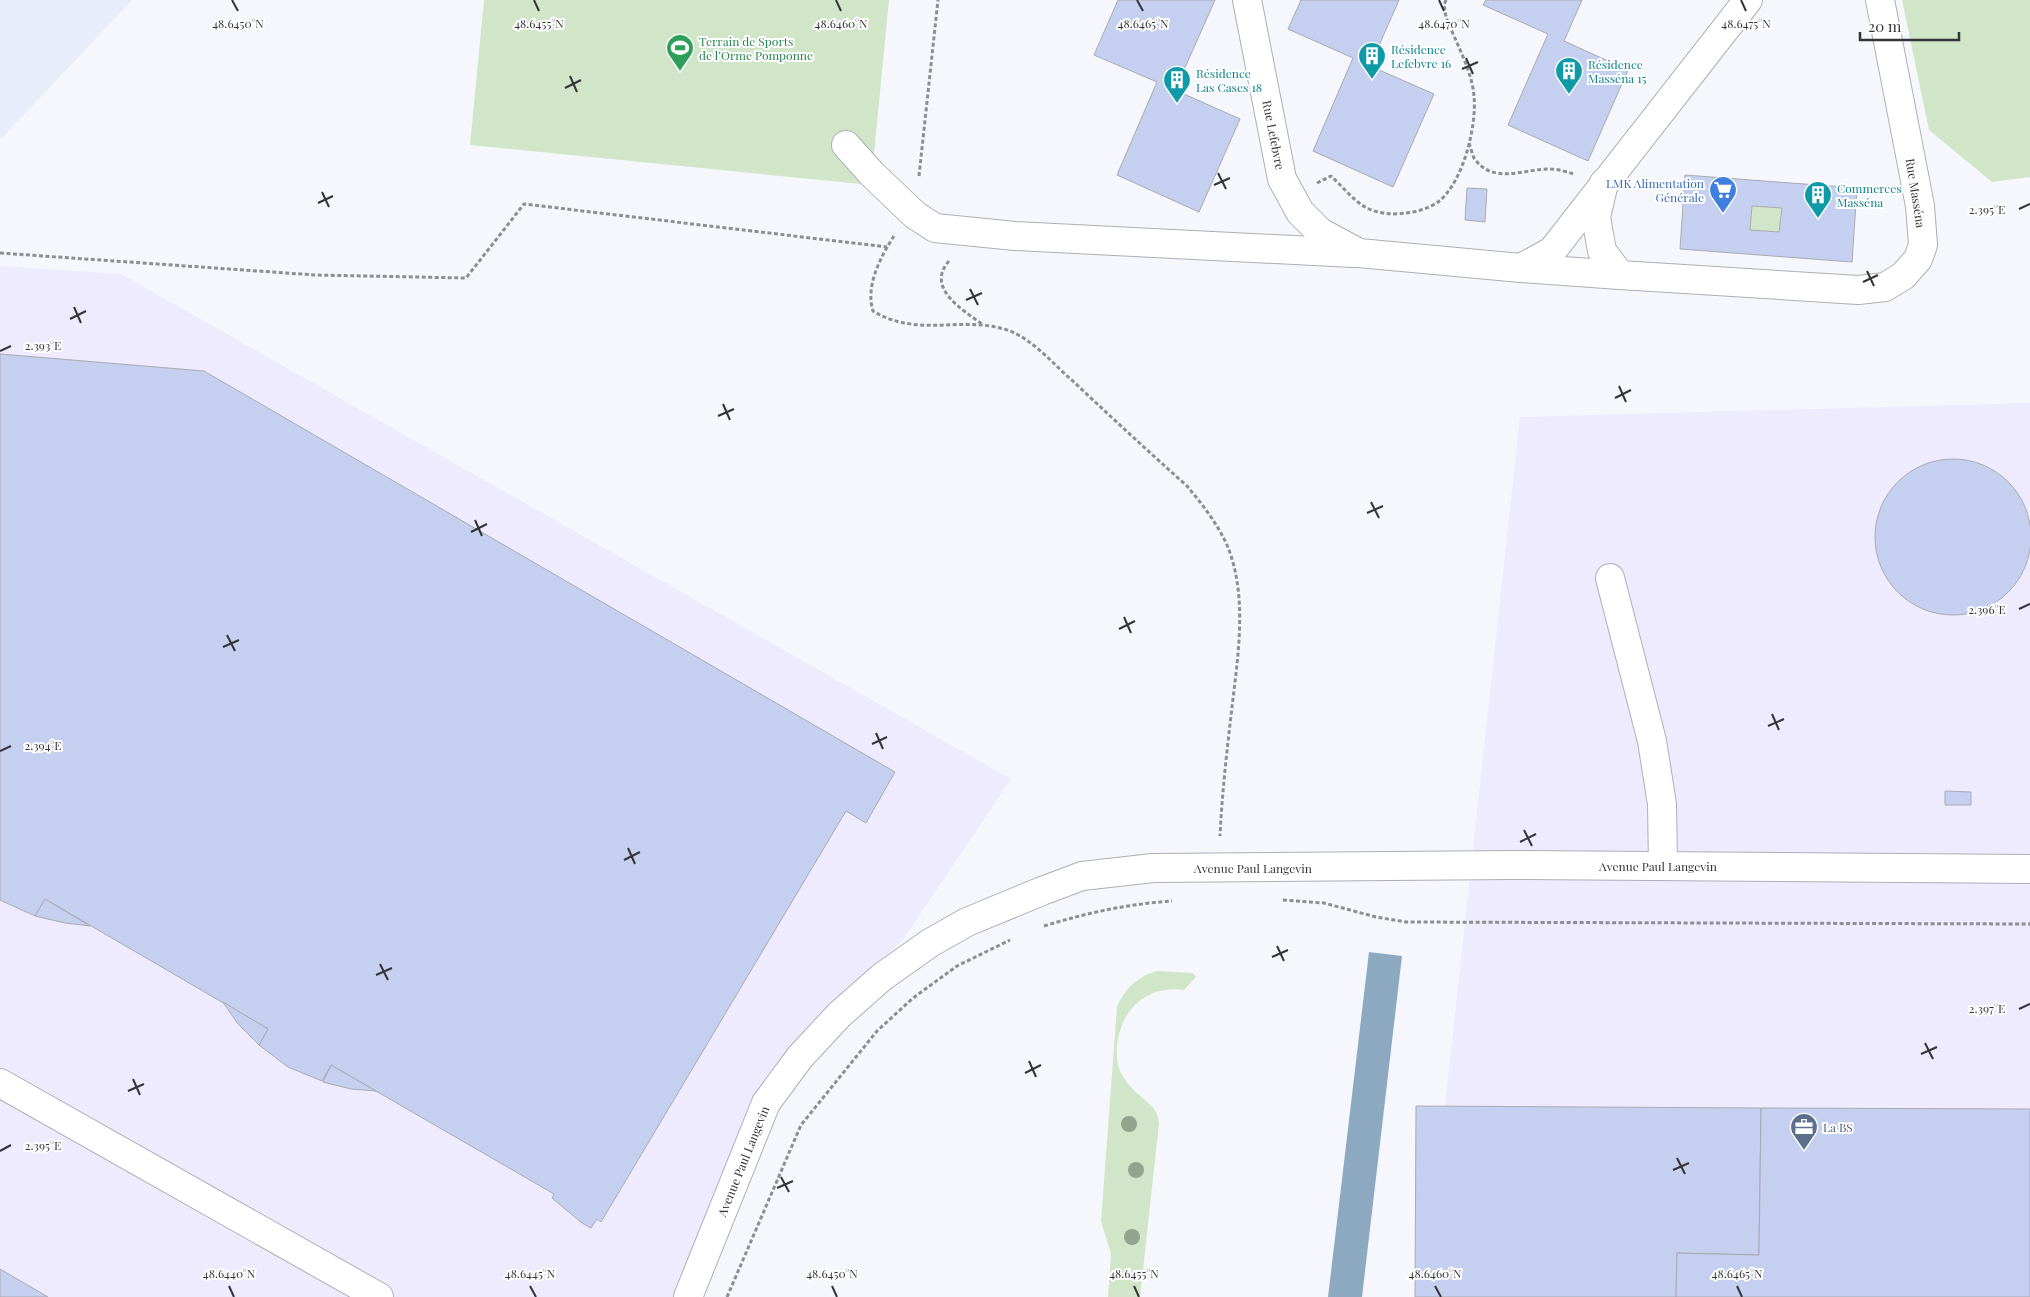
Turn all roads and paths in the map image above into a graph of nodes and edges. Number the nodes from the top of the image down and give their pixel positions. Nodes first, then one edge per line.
1 (938, 0) edge
2 (1247, 0) edge
3 (1446, 0) edge
4 (1748, 0) edge
5 (1880, 0) edge
6 (1469, 143) junction
7 (846, 145) dead end
8 (1604, 183) junction
9 (1291, 195) junction
10 (915, 215) junction
11 (959, 230) junction
12 (887, 247) junction
13 (0, 253) edge
14 (1359, 253) junction
15 (1521, 268) junction
16 (1620, 275) junction
17 (984, 326) junction
18 (1610, 578) dead end
19 (1663, 866) junction
20 (1220, 868) junction
21 (2030, 869) edge
22 (1280, 900) dead end
23 (1178, 901) dead end
24 (2030, 924) edge
25 (1040, 928) dead end
26 (1016, 937) dead end
27 (0, 1083) edge
28 (379, 1297) edge
29 (688, 1297) edge
30 (727, 1297) edge

1 - 10 path
2 - 9 street, Rue Lefebvre
3 - 6 path
4 - 8 street
5 - 16 street, Rue Masséna
6 - 8 path
6 - 9 path
7 - 10 street
8 - 15 street
8 - 16 street
9 - 14 street, Rue Lefebvre
10 - 11 street
10 - 12 path
11 - 14 street
11 - 17 path
12 - 13 path
12 - 17 path
14 - 15 street, Rue Lefebvre
15 - 16 street, Rue Masséna
17 - 20 path
18 - 19 street
19 - 20 street, Avenue Paul Langevin
19 - 21 street, Avenue Paul Langevin
20 - 29 street, Avenue Paul Langevin
22 - 24 path
23 - 25 path
26 - 30 path
27 - 28 street

